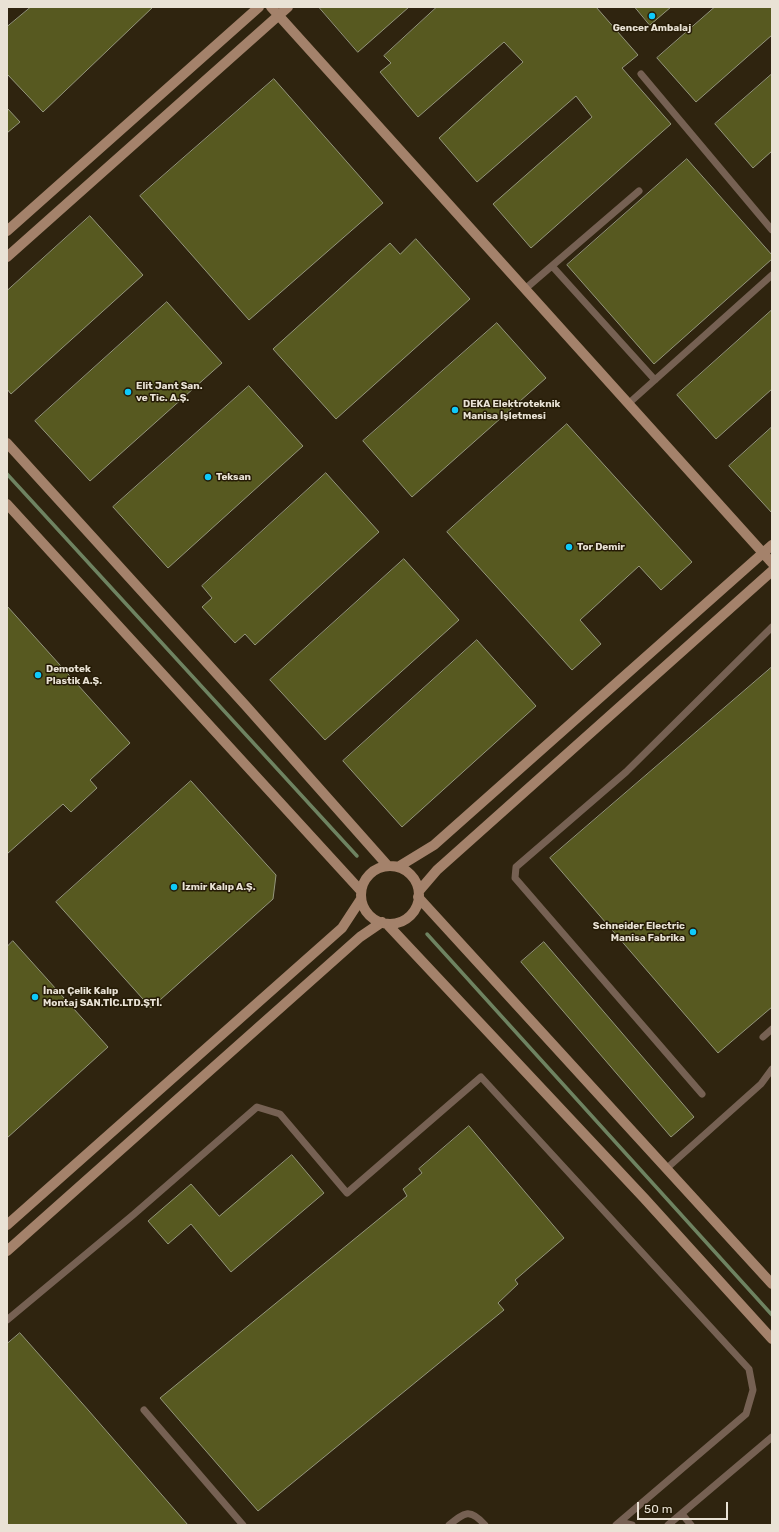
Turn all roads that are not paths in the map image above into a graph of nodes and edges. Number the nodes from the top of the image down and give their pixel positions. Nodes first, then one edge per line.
1 (259, 7) edge
2 (271, 7) edge
3 (288, 7) edge
4 (279, 16) junction
5 (641, 74) dead end
6 (639, 191) dead end
7 (772, 230) edge
8 (7, 231) edge
9 (7, 258) edge
10 (552, 266) junction
11 (772, 275) edge
12 (525, 289) junction
13 (655, 380) junction
14 (628, 404) junction
15 (7, 443) edge
16 (7, 504) edge
17 (772, 545) edge
18 (762, 553) junction
19 (772, 563) edge
20 (772, 571) edge
21 (772, 627) edge
22 (388, 866) junction
23 (398, 867) junction
24 (419, 894) junction
25 (361, 895) junction
26 (385, 923) junction
27 (772, 1029) edge
28 (762, 1037) dead end
29 (772, 1069) edge
30 (702, 1094) dead end
31 (666, 1168) junction
32 (7, 1225) edge
33 (7, 1252) edge
34 (772, 1284) edge
35 (7, 1320) edge
36 (772, 1339) edge
37 (144, 1410) dead end
38 (772, 1437) edge
39 (682, 1514) junction
40 (618, 1523) edge
41 (243, 1525) edge
42 (449, 1525) edge
43 (485, 1525) edge
44 (632, 1525) edge
45 (668, 1525) edge
46 (691, 1525) edge

1 - 8 street
2 - 4 street
3 - 4 street
4 - 9 street
4 - 12 street
5 - 7 lane
6 - 10 lane
10 - 12 lane
10 - 13 lane
11 - 13 lane
12 - 14 street
13 - 14 lane
14 - 18 street
15 - 22 street
16 - 25 street
17 - 18 street
18 - 19 street
18 - 23 street
20 - 24 street
21 - 30 lane
22 - 23 street
22 - 25 street
23 - 24 street
24 - 26 street
24 - 31 street
25 - 26 street
25 - 32 street
26 - 33 street
26 - 36 street
27 - 28 lane
29 - 31 lane
31 - 34 street
35 - 40 lane
37 - 41 lane
38 - 39 lane
39 - 45 lane
39 - 46 lane
40 - 44 lane
42 - 43 lane

